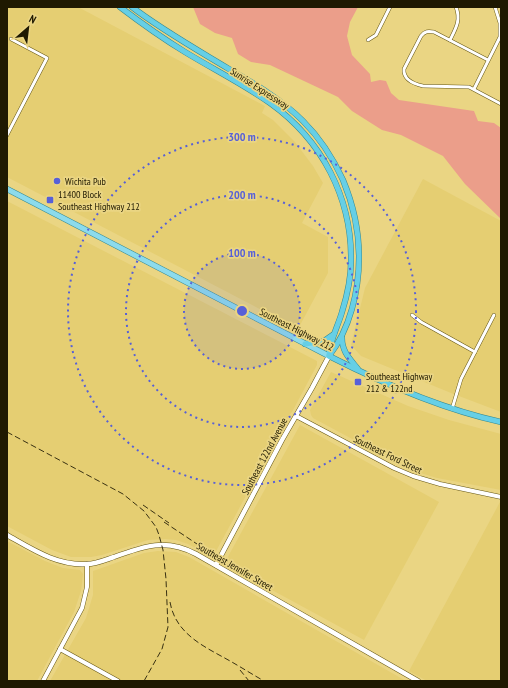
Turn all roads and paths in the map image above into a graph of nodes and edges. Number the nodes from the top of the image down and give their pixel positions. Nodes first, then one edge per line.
1 (120, 7) edge
2 (132, 7) edge
3 (390, 7) edge
4 (456, 7) edge
5 (495, 7) edge
6 (501, 32) edge
7 (11, 40) dead end
8 (368, 40) dead end
9 (450, 40) junction
10 (488, 60) junction
11 (474, 89) junction
12 (501, 104) edge
13 (7, 135) edge
14 (7, 189) edge
15 (412, 315) dead end
16 (494, 315) dead end
17 (334, 334) junction
18 (341, 337) junction
19 (305, 344) junction
20 (475, 352) junction
21 (329, 356) junction
22 (360, 371) junction
23 (452, 408) junction
24 (296, 416) junction
25 (501, 422) edge
26 (501, 497) edge
27 (7, 535) edge
28 (87, 564) junction
29 (216, 565) junction
30 (60, 649) junction
31 (43, 681) edge
32 (118, 681) edge
33 (418, 681) edge

1 - 17 highway, Sunrise Expressway
2 - 18 highway, Sunrise Expressway
3 - 8 street
4 - 9 street
5 - 6 street
6 - 10 street
7 - 13 street
9 - 10 street
9 - 11 street
10 - 11 street
11 - 12 street
14 - 19 main road, Southeast Highway 212
15 - 20 street
16 - 20 street
17 - 19 highway
17 - 21 highway, Sunrise Expressway
18 - 21 highway, Sunrise Expressway
18 - 22 highway
19 - 21 main road, Southeast Highway 212
20 - 23 street
21 - 22 highway, Southeast Highway 212
21 - 24 main road, Southeast 122nd Avenue
22 - 23 highway, Southeast Highway 212
23 - 25 highway, Southeast Highway 212
24 - 26 street, Southeast Ford Street
24 - 29 main road, Southeast 122nd Avenue
27 - 28 main road, Southeast Jennifer Street
28 - 29 main road, Southeast Jennifer Street
28 - 30 street
29 - 33 main road, Southeast Jennifer Street
30 - 31 street
30 - 32 street

